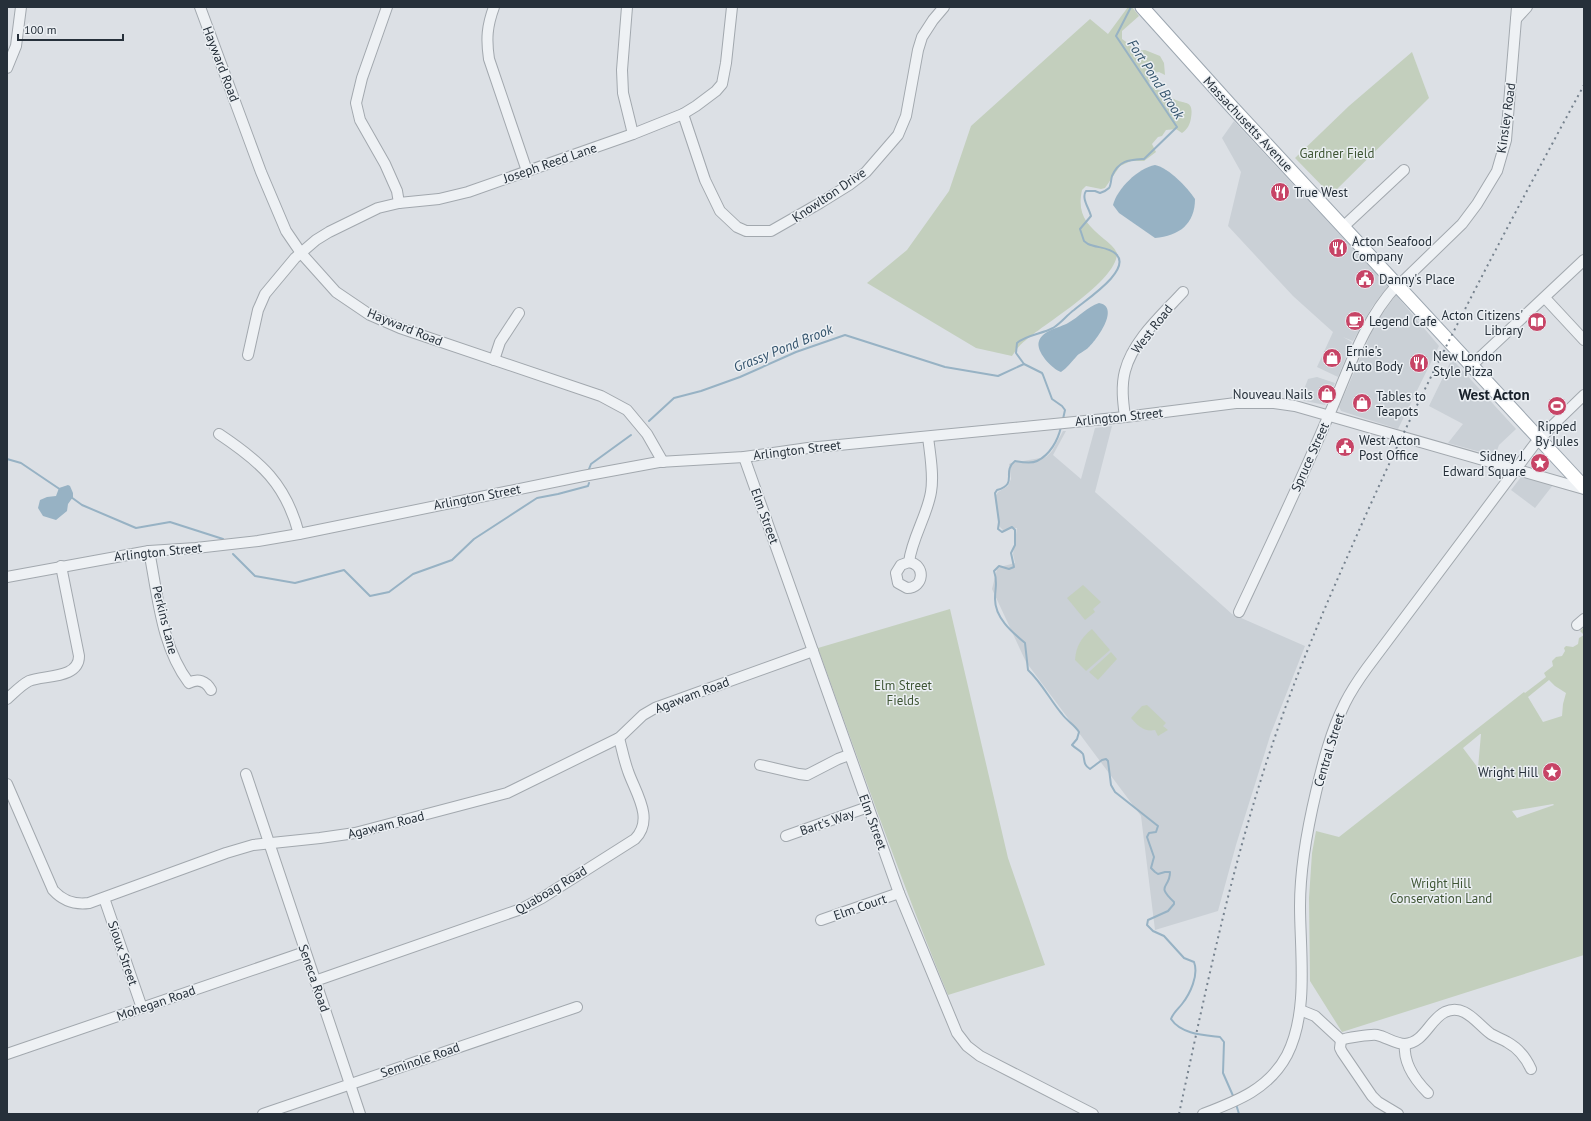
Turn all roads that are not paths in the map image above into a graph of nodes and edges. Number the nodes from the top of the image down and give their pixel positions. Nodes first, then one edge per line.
1 (21, 7) edge
2 (200, 7) edge
3 (387, 7) edge
4 (494, 7) edge
5 (627, 7) edge
6 (732, 7) edge
7 (944, 7) edge
8 (1142, 7) edge
9 (1517, 7) edge
10 (1527, 7) edge
11 (1516, 19) junction
12 (7, 68) edge
13 (683, 114) junction
14 (634, 134) junction
15 (1404, 170) dead end
16 (527, 171) junction
17 (399, 203) junction
18 (1343, 227) junction
19 (301, 253) junction
20 (1584, 260) edge
21 (1398, 285) junction
22 (1183, 292) dead end
23 (1545, 298) junction
24 (519, 313) dead end
25 (1584, 340) edge
26 (248, 355) dead end
27 (494, 360) junction
28 (1472, 366) junction
29 (1584, 395) edge
30 (1330, 414) junction
31 (1125, 417) junction
32 (219, 434) dead end
33 (928, 437) junction
34 (1540, 439) junction
35 (744, 457) junction
36 (663, 462) junction
37 (1516, 469) junction
38 (1584, 488) edge
39 (299, 534) junction
40 (149, 551) junction
41 (909, 562) dead end
42 (61, 566) junction
43 (7, 577) edge
44 (1239, 612) dead end
45 (813, 651) junction
46 (211, 690) dead end
47 (7, 699) edge
48 (619, 738) junction
49 (850, 755) junction
50 (760, 766) dead end
51 (246, 774) dead end
52 (7, 784) edge
53 (868, 808) junction
54 (786, 836) dead end
55 (268, 842) junction
56 (899, 893) junction
57 (104, 898) junction
58 (821, 920) dead end
59 (305, 952) junction
60 (315, 981) junction
61 (577, 1007) dead end
62 (142, 1008) junction
63 (1300, 1010) junction
64 (1341, 1040) junction
65 (1404, 1044) junction
66 (7, 1054) edge
67 (1531, 1069) dead end
68 (350, 1084) junction
69 (1428, 1093) dead end
70 (264, 1114) edge
71 (360, 1114) edge
72 (1093, 1114) edge
73 (1203, 1114) edge
74 (1398, 1114) edge

1 - 12 street
2 - 19 street, Hayward Road
3 - 17 street
4 - 16 street
5 - 14 street
6 - 13 street, Joseph Reed Lane
7 - 13 street, Knowlton Drive
8 - 18 main road, Massachusetts Avenue
9 - 11 street, Kinsley Road
10 - 11 street
11 - 21 street, Kinsley Road
13 - 14 street, Joseph Reed Lane
14 - 16 street, Joseph Reed Lane
15 - 18 street
16 - 17 street, Joseph Reed Lane
17 - 19 street, Joseph Reed Lane
18 - 21 main road, Massachusetts Avenue
19 - 26 street, Joseph Reed Lane
19 - 27 street, Hayward Road
20 - 23 street
21 - 28 main road, Massachusetts Avenue
21 - 30 street, Spruce Street
22 - 31 street, West Road
23 - 25 street
23 - 28 street
24 - 27 street
27 - 36 street, Hayward Road
28 - 34 main road, Massachusetts Avenue
29 - 34 street, Central Street
30 - 31 street, Arlington Street
30 - 37 street, Arlington Street
30 - 44 street, Spruce Street
31 - 33 street, Arlington Street
32 - 39 street
33 - 35 street, Arlington Street
33 - 41 street
34 - 37 street, Central Street
34 - 38 main road, Massachusetts Avenue
35 - 36 street, Arlington Street
35 - 45 street, Elm Street
36 - 39 street, Arlington Street
37 - 38 street, Arlington Street
37 - 63 street, Central Street
39 - 40 street, Arlington Street
40 - 42 street, Arlington Street
40 - 46 street, Perkins Lane
42 - 43 street, Arlington Street
42 - 47 street
45 - 48 street, Agawam Road
45 - 49 street, Elm Street
48 - 55 street, Agawam Road
48 - 60 street, Quaboag Road
49 - 50 street
49 - 53 street, Elm Street
51 - 55 street, Seneca Road
52 - 57 street, Agawam Road
53 - 54 street, Bart's Way
53 - 56 street, Elm Street
55 - 57 street, Agawam Road
55 - 59 street, Seneca Road
56 - 58 street, Elm Court
56 - 72 street, Elm Street
57 - 62 street, Sioux Street
59 - 60 street, Seneca Road
59 - 62 street, Mohegan Road
60 - 68 street, Seneca Road
61 - 68 street, Seminole Road
62 - 66 street, Mohegan Road
63 - 64 street
63 - 73 street, Central Street
64 - 65 street
64 - 74 street
65 - 67 street
65 - 69 street
68 - 70 street, Seminole Road
68 - 71 street, Seneca Road

